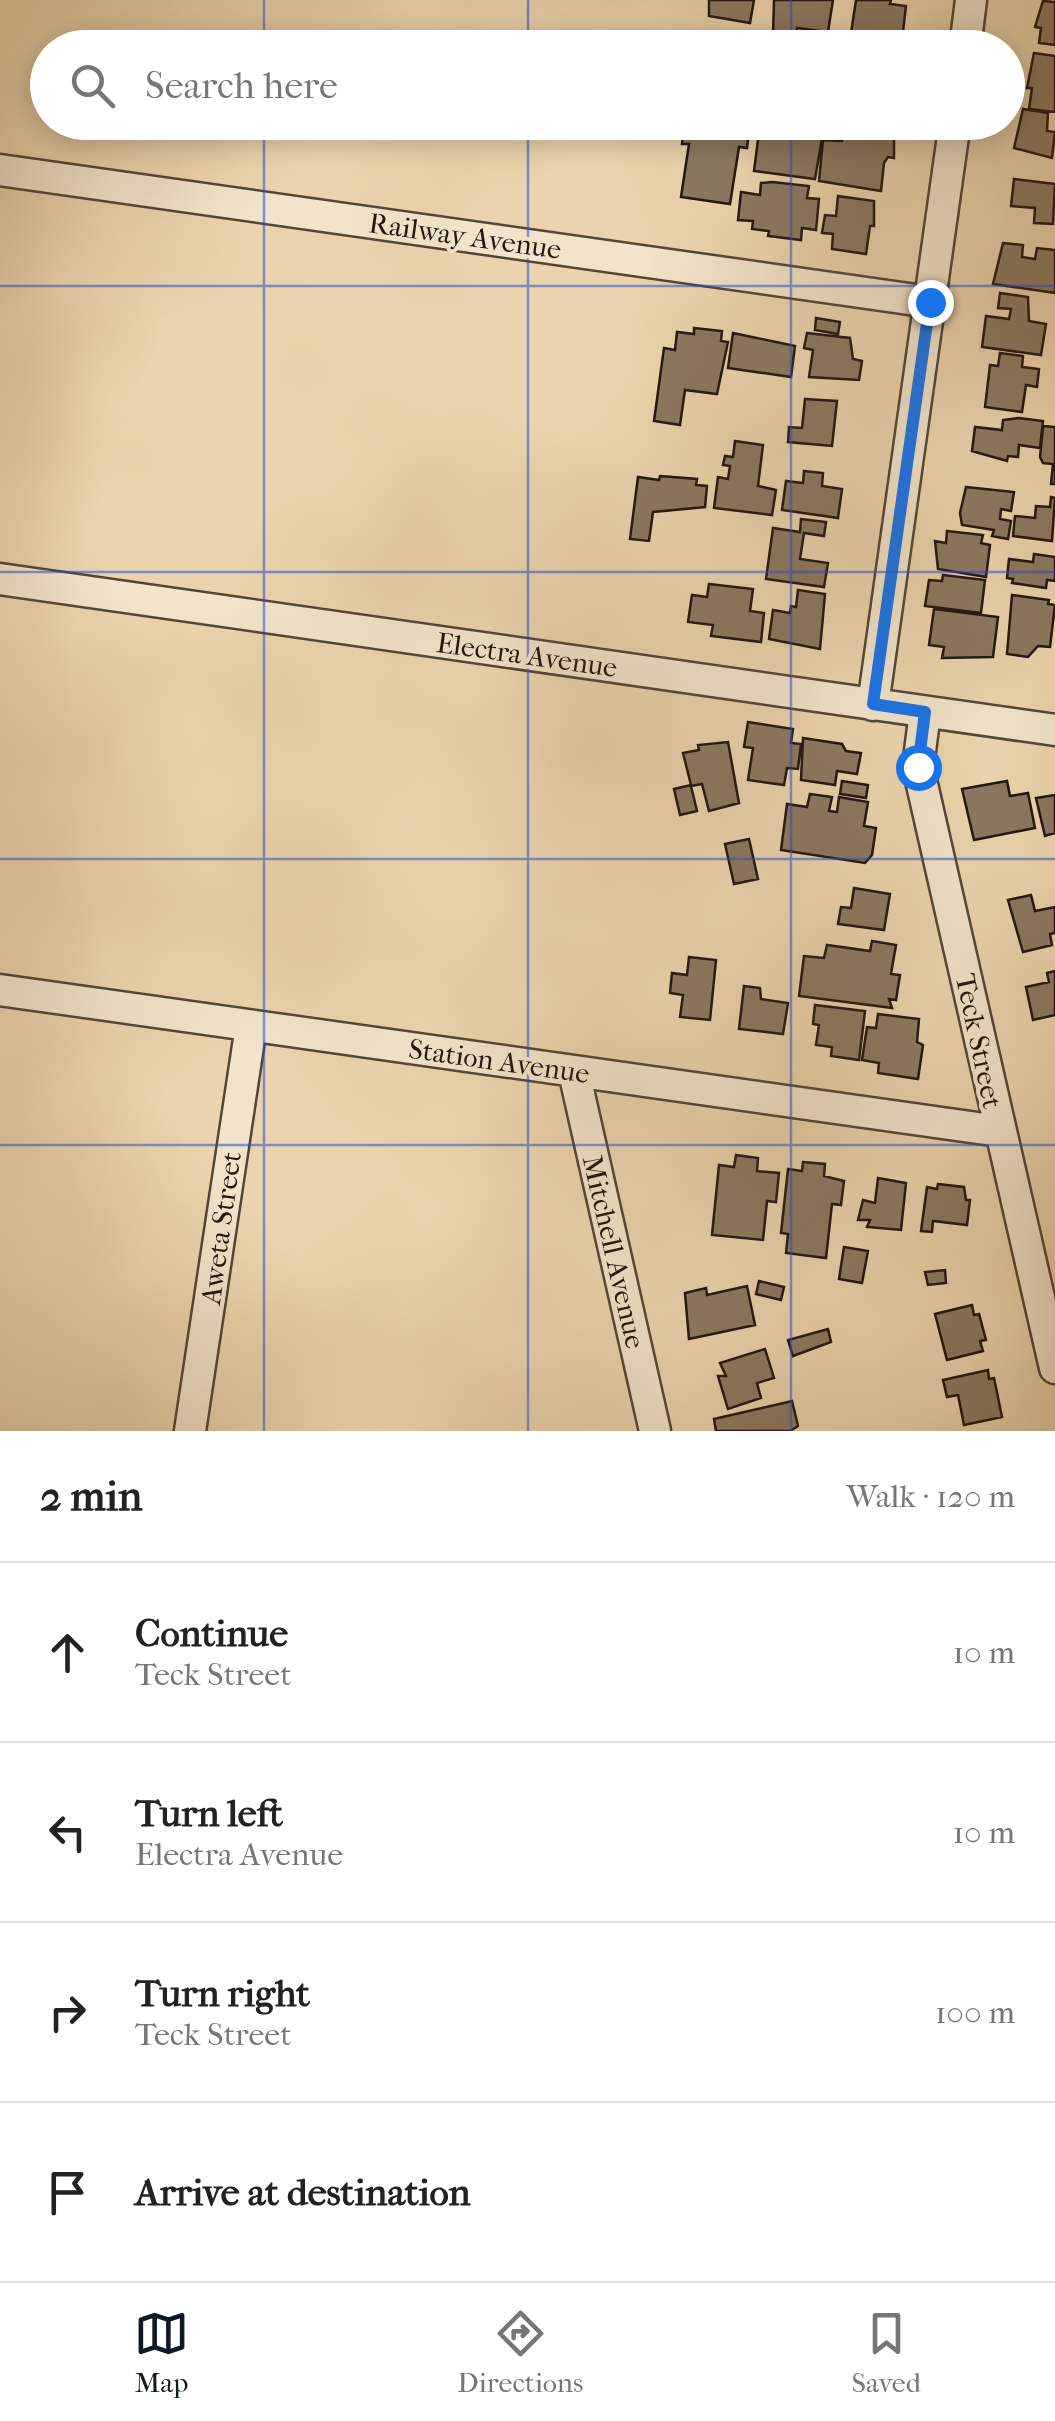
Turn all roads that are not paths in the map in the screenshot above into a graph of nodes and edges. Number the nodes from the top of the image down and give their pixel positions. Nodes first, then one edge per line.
1 (971, 0) edge
2 (967, 30) edge
3 (952, 140) edge
4 (0, 170) edge
5 (930, 302) junction
6 (0, 578) edge
7 (873, 704) junction
8 (925, 712) junction
9 (1055, 730) edge
10 (0, 990) edge
11 (251, 1026) junction
12 (574, 1072) junction
13 (999, 1130) junction
14 (1055, 1368) edge
15 (190, 1431) edge
16 (655, 1431) edge

1 - 2 street
3 - 5 street
4 - 5 street, Railway Avenue
5 - 7 street
6 - 7 street, Electra Avenue
7 - 8 street, Electra Avenue
8 - 9 street, Electra Avenue
8 - 13 street, Teck Street
10 - 11 street, Station Avenue
11 - 12 street, Station Avenue
11 - 15 street, Aweta Street
12 - 13 street, Station Avenue
12 - 16 street, Mitchell Avenue
13 - 14 street, Teck Street

